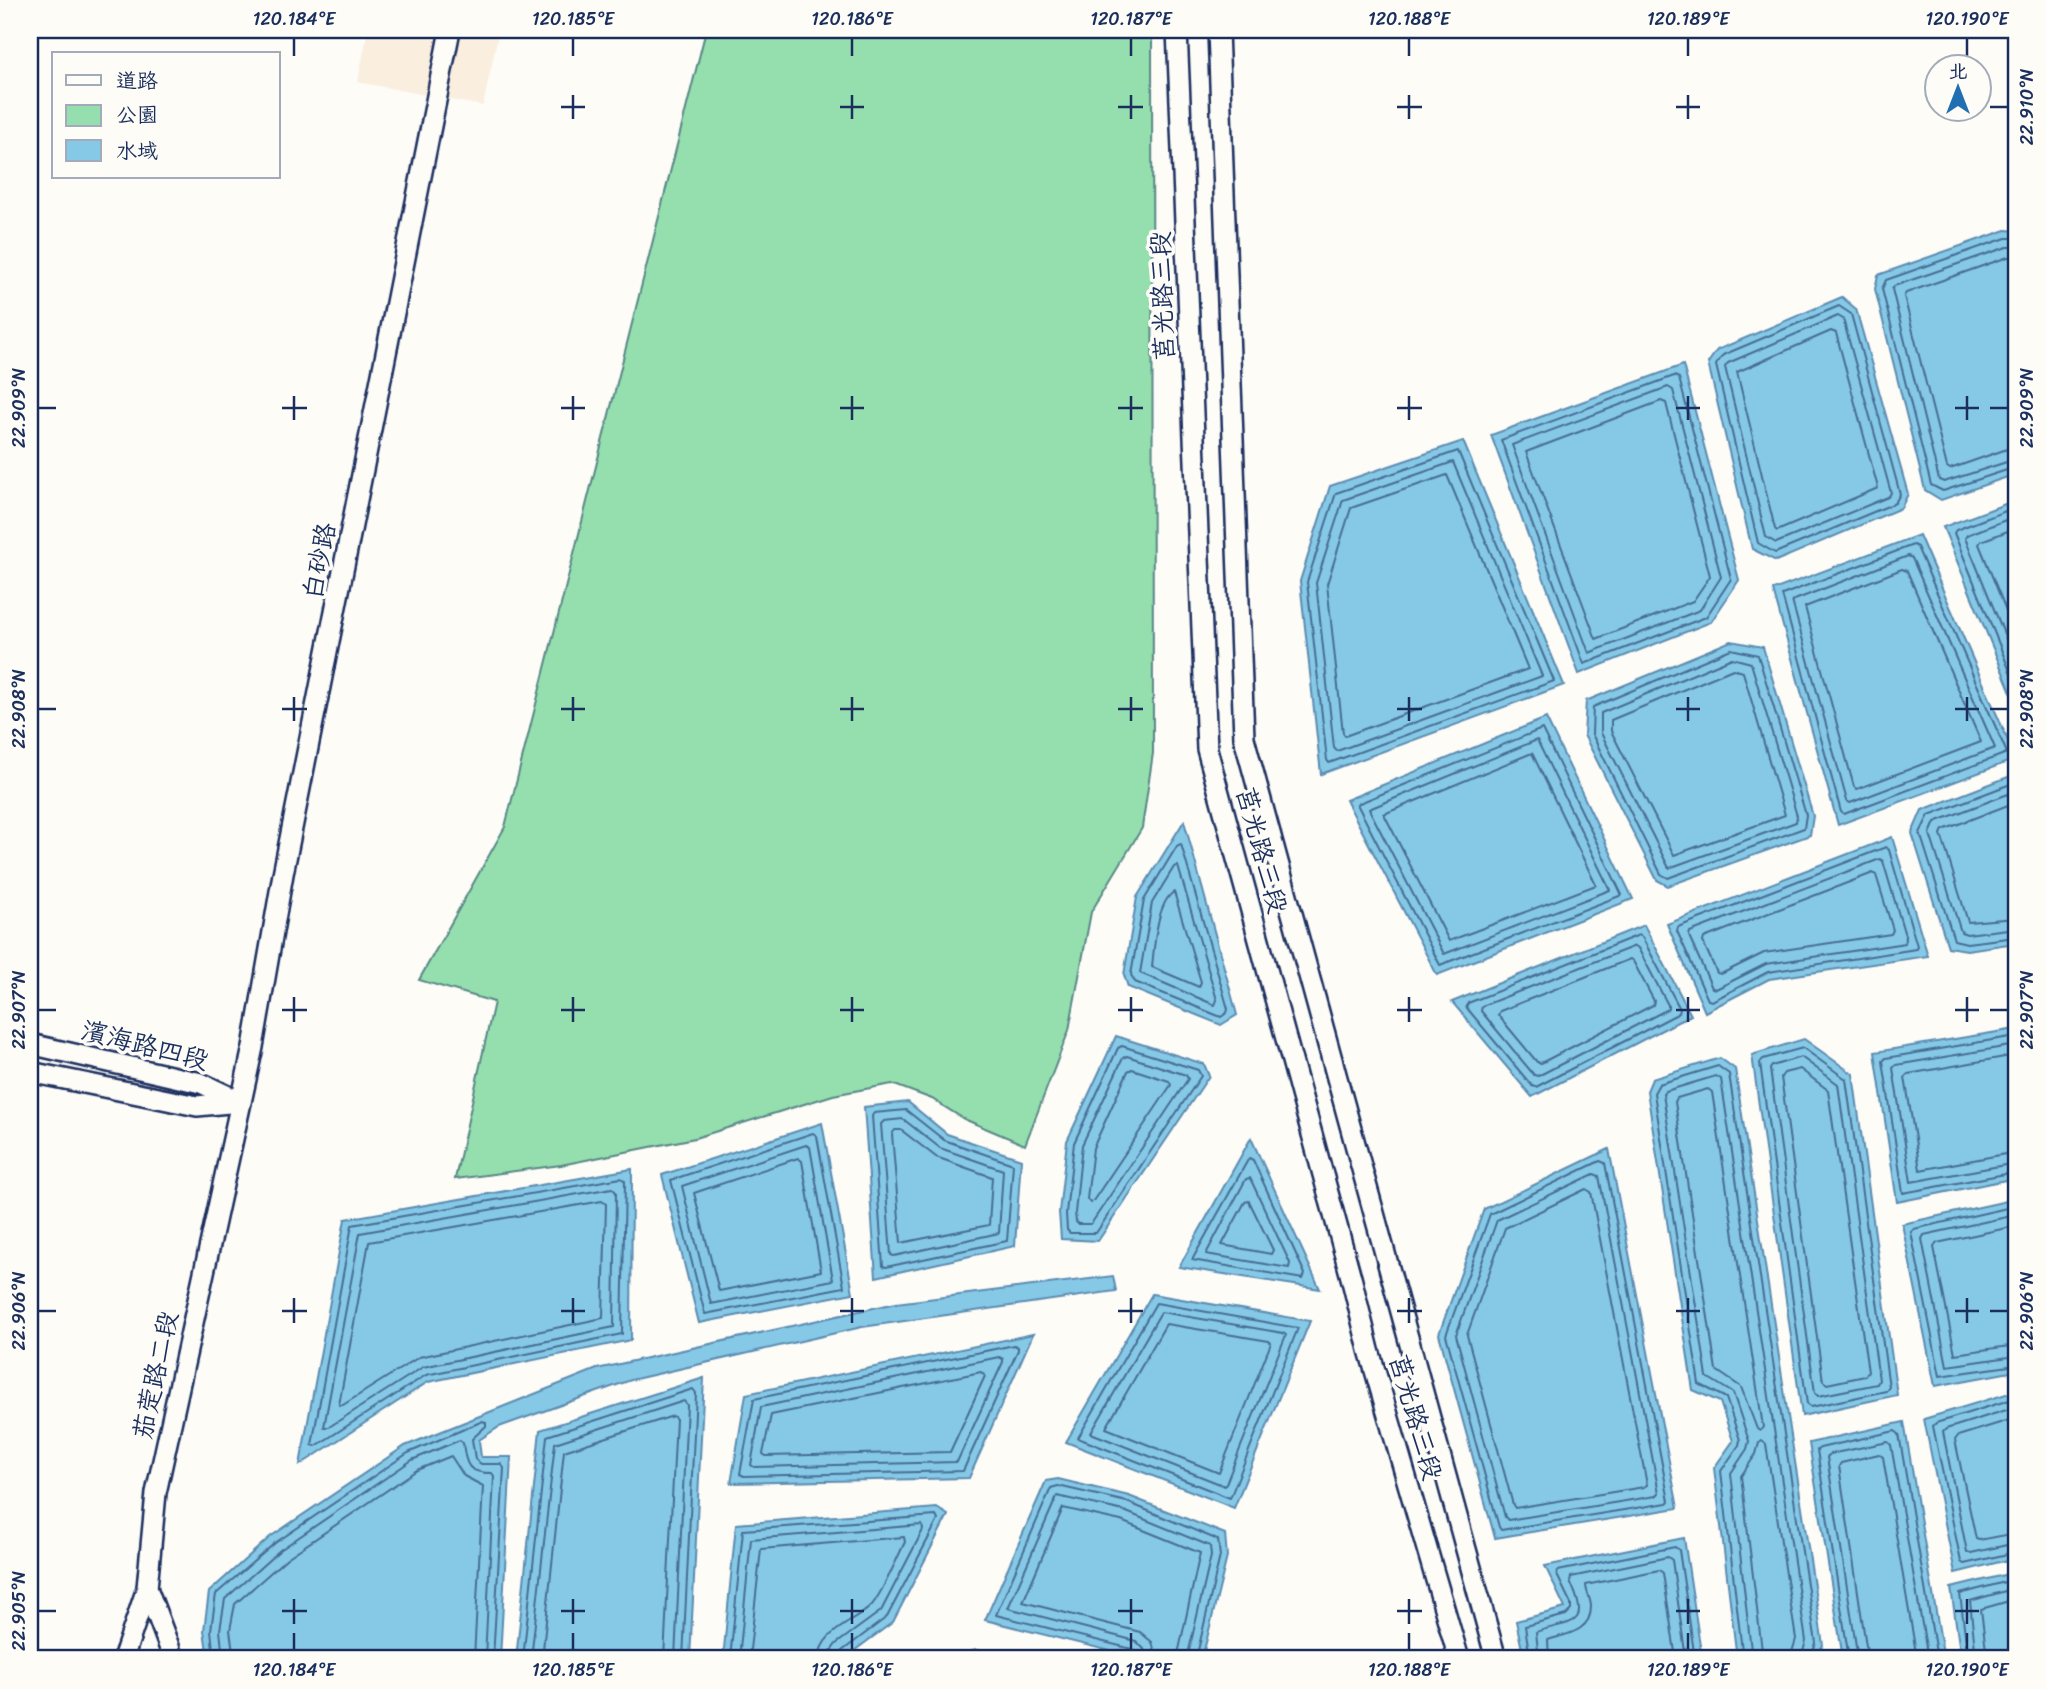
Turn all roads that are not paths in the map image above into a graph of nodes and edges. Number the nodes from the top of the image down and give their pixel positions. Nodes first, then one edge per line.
1 (450, 30) edge
2 (1177, 30) edge
3 (1218, 30) edge
4 (30, 1044) edge
5 (30, 1072) edge
6 (241, 1102) junction
7 (147, 1588) junction
8 (123, 1659) edge
9 (171, 1659) edge
10 (1459, 1659) edge
11 (1496, 1659) edge

1 - 6 street, 白砂路
2 - 10 street, 莒光路三段
3 - 11 street, 莒光路三段
4 - 6 street, 濱海路四段
5 - 6 street, 濱海路四段
6 - 7 street, 茄萣路二段
7 - 8 street, 茄萣路二段
7 - 9 street

